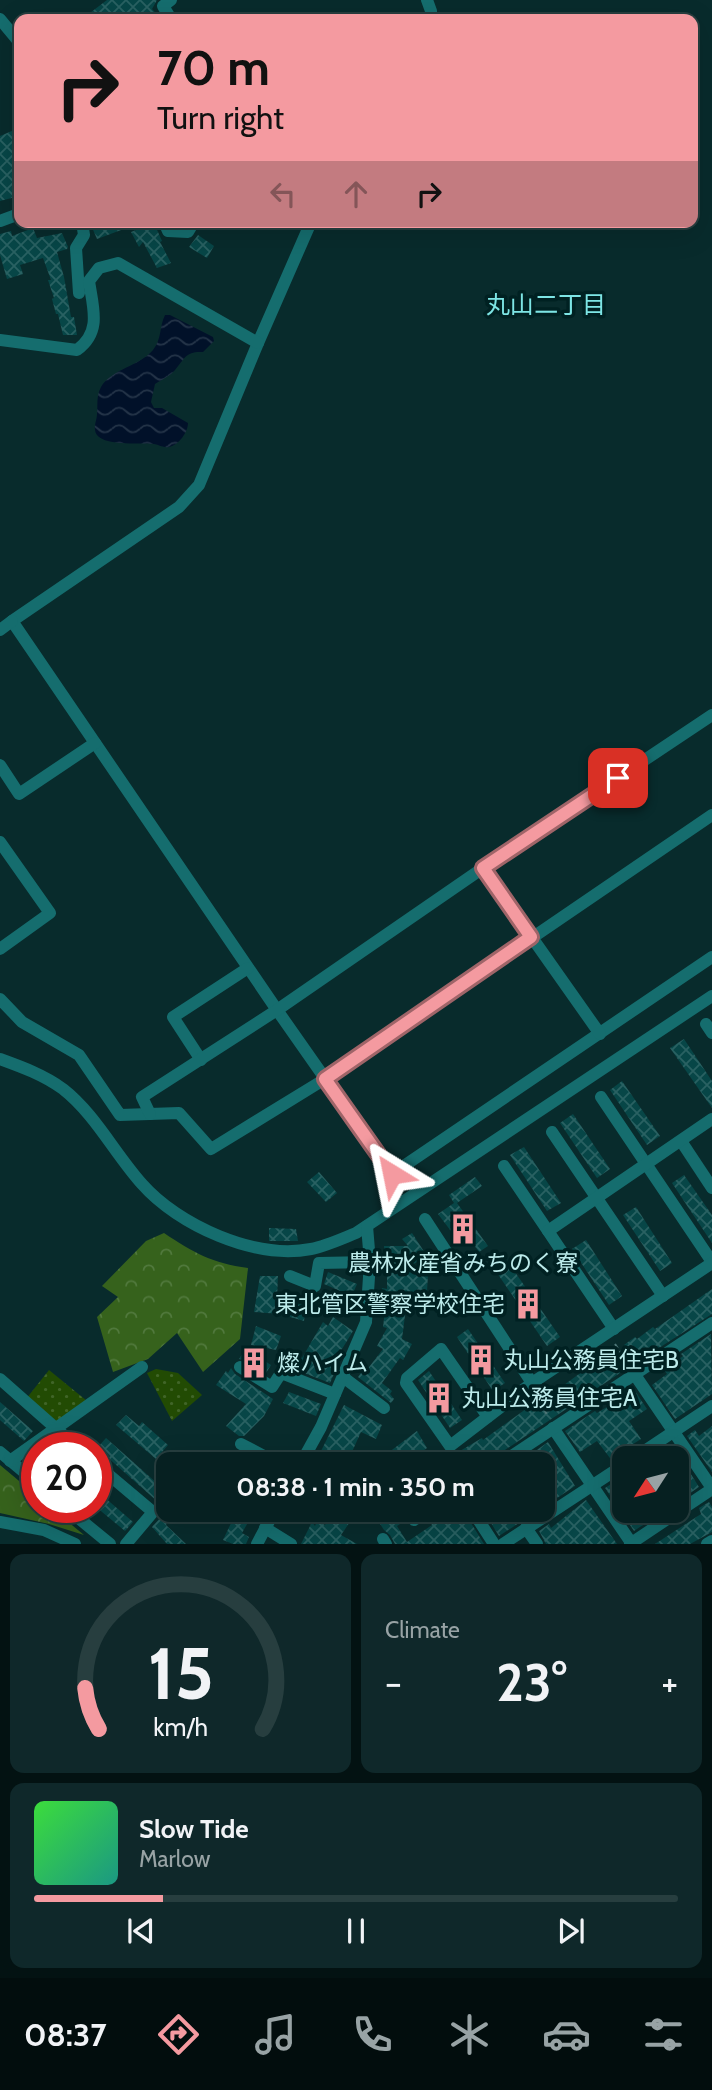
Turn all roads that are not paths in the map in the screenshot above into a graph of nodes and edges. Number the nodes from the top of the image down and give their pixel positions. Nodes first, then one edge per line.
1 (171, 0) edge
2 (168, 14) edge
3 (0, 18) edge
4 (14, 36) edge
5 (83, 228) edge
6 (167, 228) edge
7 (190, 228) edge
8 (309, 228) edge
9 (79, 292) dead end
10 (0, 340) edge
11 (258, 342) junction
12 (12, 621) junction
13 (0, 629) edge
14 (712, 715) edge
15 (95, 743) junction
16 (0, 765) edge
17 (712, 815) edge
18 (0, 842) edge
19 (483, 868) junction
20 (531, 937) junction
21 (0, 949) edge
22 (712, 957) edge
23 (248, 968) junction
24 (712, 996) edge
25 (0, 999) edge
26 (276, 1010) junction
27 (600, 1034) junction
28 (0, 1059) edge
29 (201, 1060) junction
30 (325, 1079) junction
31 (601, 1097) dead end
32 (150, 1114) junction
33 (712, 1119) edge
34 (552, 1132) dead end
35 (681, 1141) junction
36 (647, 1163) junction
37 (504, 1166) dead end
38 (712, 1188) edge
39 (597, 1197) junction
40 (425, 1219) dead end
41 (367, 1226) junction
42 (548, 1231) junction
43 (370, 1262) junction
44 (712, 1262) edge
45 (290, 1276) dead end
46 (663, 1296) junction
47 (712, 1323) edge
48 (611, 1331) junction
49 (142, 1367) dead end
50 (240, 1367) dead end
51 (635, 1375) junction
52 (343, 1377) junction
53 (0, 1379) edge
54 (532, 1383) junction
55 (335, 1394) junction
56 (712, 1406) edge
57 (384, 1408) dead end
58 (488, 1417) junction
59 (553, 1428) junction
60 (55, 1429) junction
61 (59, 1432) edge
62 (673, 1432) junction
63 (241, 1444) dead end
64 (652, 1446) edge
65 (256, 1452) edge
66 (307, 1452) edge
67 (517, 1452) edge
68 (5, 1456) edge
69 (21, 1470) edge
70 (612, 1473) edge
71 (112, 1477) edge
72 (592, 1486) junction
73 (712, 1489) edge
74 (0, 1521) edge
75 (267, 1522) edge
76 (480, 1522) edge
77 (84, 1523) edge
78 (265, 1528) junction
79 (526, 1528) junction
80 (712, 1541) edge
81 (75, 1544) edge
82 (110, 1544) edge
83 (126, 1544) edge
84 (257, 1544) edge
85 (292, 1544) edge
86 (494, 1544) edge
87 (503, 1544) edge
88 (537, 1544) edge
89 (631, 1544) edge
90 (707, 1544) edge

1 - 2 street
3 - 4 street
5 - 9 street
6 - 7 street
8 - 11 street
10 - 11 street
11 - 12 street
12 - 13 street
12 - 15 street
14 - 19 street
15 - 16 street
15 - 23 street
17 - 20 street
18 - 21 street
19 - 20 street
19 - 26 street
20 - 27 street
20 - 30 street
22 - 27 street
23 - 26 street
23 - 29 street
24 - 41 street
25 - 32 street
26 - 29 street
26 - 30 street
27 - 30 street
28 - 41 street
29 - 32 street
30 - 32 street
31 - 36 street
33 - 35 street
34 - 39 street
35 - 36 street
35 - 38 street
36 - 39 street
36 - 44 street
37 - 42 street
39 - 42 street
39 - 46 street
40 - 54 street
41 - 43 street
42 - 48 street
43 - 45 street
43 - 52 street
44 - 46 street
46 - 48 street
47 - 51 street
48 - 54 street
49 - 60 street
50 - 55 street
51 - 59 street
51 - 62 street
52 - 55 street
52 - 57 street
53 - 60 street
54 - 58 street
55 - 66 street
56 - 62 street
58 - 58 street
59 - 67 street
59 - 72 street
60 - 61 street
60 - 68 street
62 - 64 street
62 - 73 street
63 - 65 street
68 - 69 street
70 - 72 street
71 - 83 street
72 - 79 street
72 - 89 street
73 - 89 street
74 - 81 street
75 - 78 street
76 - 86 street
77 - 82 street
78 - 84 street
78 - 85 street
79 - 87 street
79 - 88 street
80 - 90 street

